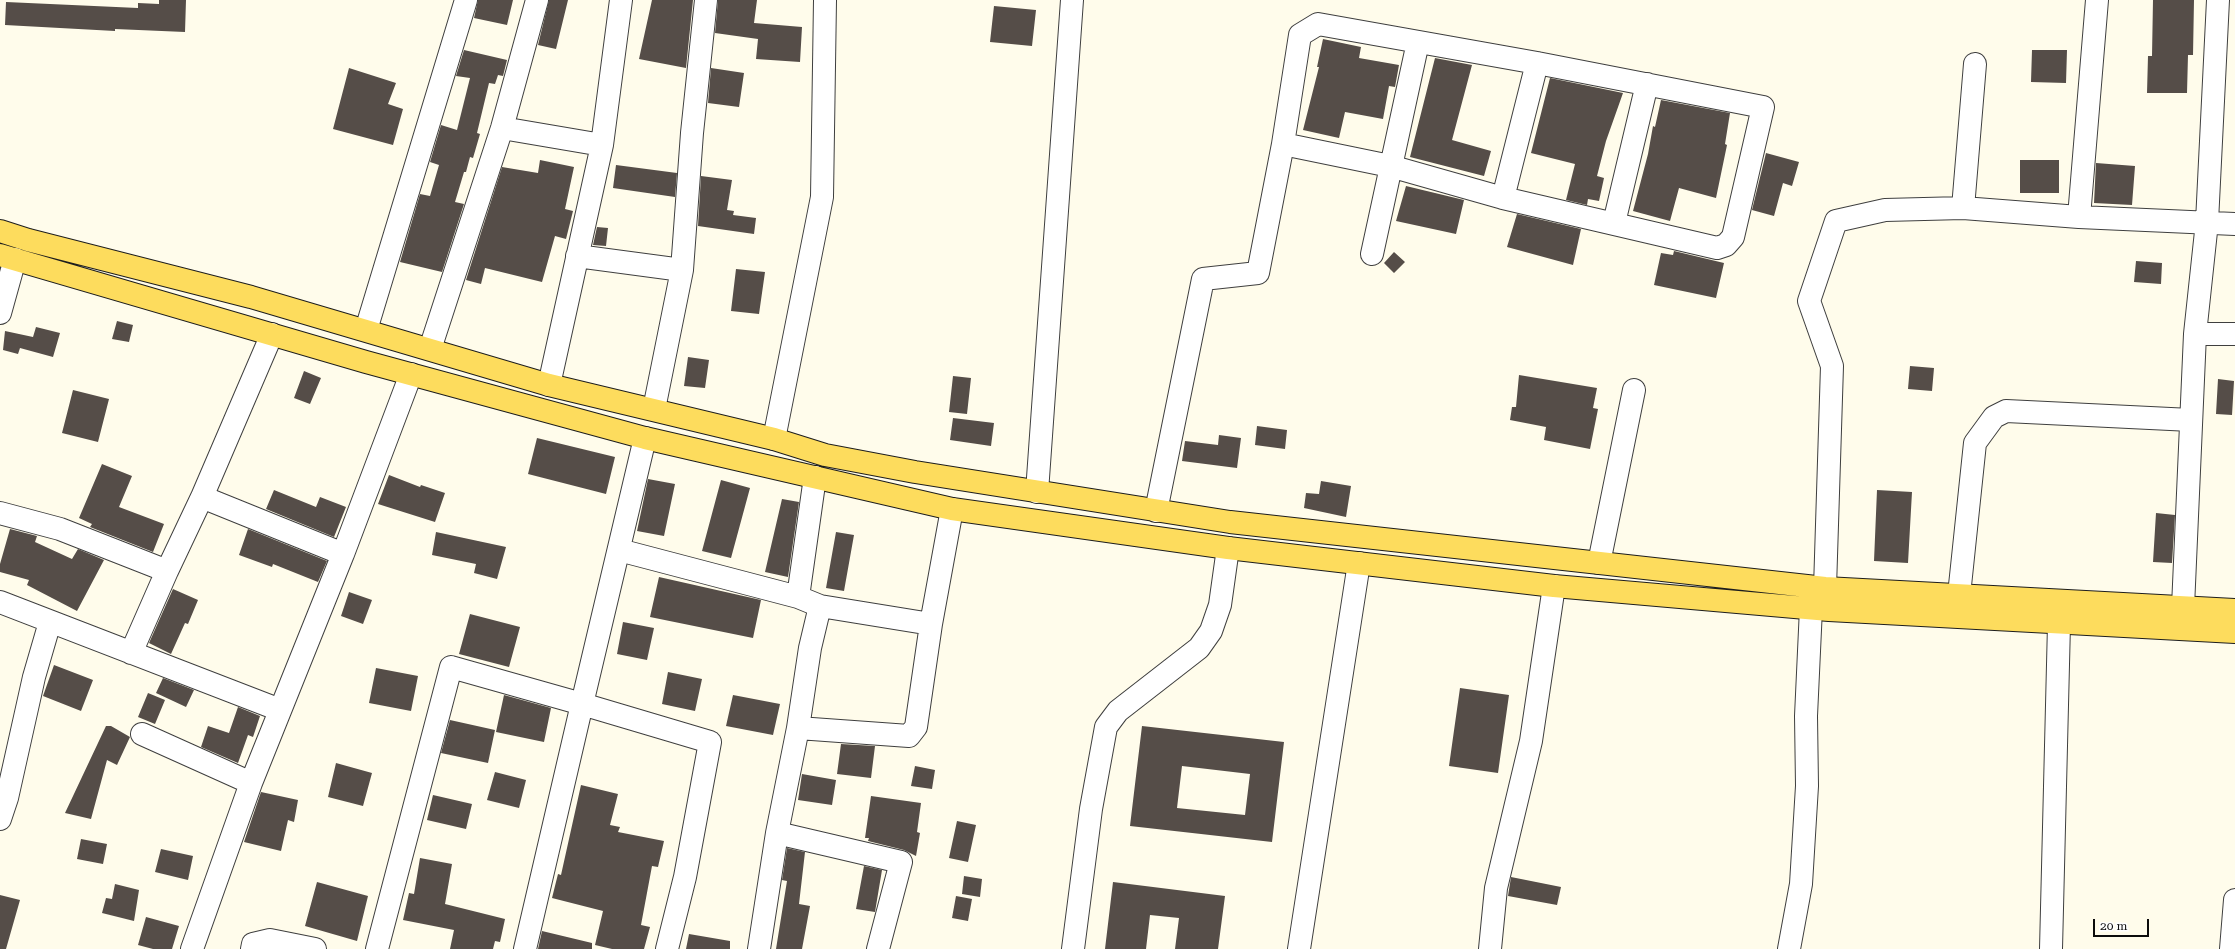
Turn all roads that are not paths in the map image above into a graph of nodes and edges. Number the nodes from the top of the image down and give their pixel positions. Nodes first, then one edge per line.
1 (466, 0) edge
2 (537, 0) edge
3 (621, 0) edge
4 (706, 0) edge
5 (1072, 0) edge
6 (2096, 0) edge
7 (2218, 0) edge
8 (827, 1) edge
9 (1418, 42) junction
10 (1537, 63) junction
11 (1974, 64) dead end
12 (1646, 84) junction
13 (502, 128) junction
14 (1283, 144) junction
15 (602, 145) junction
16 (1390, 166) junction
17 (1503, 198) junction
18 (1963, 208) junction
19 (2079, 217) junction
20 (2207, 222) junction
21 (1614, 223) junction
22 (2235, 224) edge
23 (0, 231) edge
24 (1372, 254) dead end
25 (577, 256) junction
26 (7, 257) edge
27 (682, 270) junction
28 (0, 313) edge
29 (366, 330) junction
30 (272, 334) junction
31 (2195, 334) junction
32 (2235, 334) edge
33 (430, 349) junction
34 (411, 374) junction
35 (549, 385) junction
36 (1634, 390) dead end
37 (654, 410) junction
38 (2191, 420) junction
39 (645, 438) junction
40 (774, 439) junction
41 (815, 477) junction
42 (1037, 492) junction
43 (202, 497) junction
44 (952, 509) junction
45 (1156, 511) junction
46 (0, 513) edge
47 (1228, 548) junction
48 (619, 550) junction
49 (343, 554) junction
50 (1359, 563) junction
51 (1599, 563) junction
52 (167, 571) junction
53 (1554, 586) junction
54 (1825, 588) junction
55 (1959, 595) junction
56 (798, 597) junction
57 (0, 602) edge
58 (820, 606) junction
59 (2183, 607) junction
60 (1811, 608) junction
61 (2235, 610) edge
62 (50, 622) junction
63 (931, 624) junction
64 (2058, 624) junction
65 (2235, 632) edge
66 (131, 653) junction
67 (582, 704) junction
68 (280, 710) junction
69 (798, 728) junction
70 (142, 734) dead end
71 (251, 783) junction
72 (0, 819) edge
73 (777, 834) junction
74 (2235, 900) edge
75 (192, 949) edge
76 (252, 949) edge
77 (315, 949) edge
78 (377, 949) edge
79 (524, 949) edge
80 (667, 949) edge
81 (759, 949) edge
82 (878, 949) edge
83 (1073, 949) edge
84 (1299, 949) edge
85 (1490, 949) edge
86 (1789, 949) edge
87 (2051, 949) edge
88 (2231, 949) edge

1 - 29 street
2 - 13 street
3 - 15 street
4 - 27 street
5 - 42 street
6 - 19 street
7 - 20 street
8 - 40 street
9 - 10 street
9 - 14 street
9 - 16 street
10 - 12 street
10 - 17 street
11 - 18 street
12 - 21 street
12 - 21 street
13 - 15 street
13 - 33 street
14 - 16 street
14 - 45 street
15 - 25 street
16 - 17 street
16 - 24 street
17 - 21 street
18 - 19 street
18 - 54 street
19 - 20 street
20 - 22 street
20 - 31 street
23 - 29 main road
25 - 27 street
25 - 35 street
26 - 28 street
26 - 30 main road
27 - 37 street
29 - 33 main road
30 - 34 main road
30 - 43 street
31 - 32 street
31 - 38 street
33 - 35 main road
34 - 39 main road
34 - 49 street
35 - 37 main road
36 - 51 street
37 - 40 main road
38 - 55 street
38 - 59 street
39 - 41 main road
39 - 48 street
40 - 42 main road
41 - 44 main road
41 - 56 street
42 - 45 main road
43 - 49 street
43 - 52 street
44 - 47 main road
44 - 63 street
45 - 51 main road
46 - 52 street
47 - 50 main road
47 - 83 street
48 - 56 street
48 - 67 street
49 - 68 street
50 - 53 main road
50 - 84 street
51 - 54 main road
52 - 66 street
53 - 60 main road
53 - 85 street
54 - 55 main road
55 - 59 main road
56 - 58 street
57 - 62 street
58 - 63 street
58 - 69 street
59 - 61 main road
60 - 64 main road
60 - 86 street
62 - 66 street
62 - 72 street
63 - 69 street
64 - 65 main road
64 - 87 street
66 - 68 street
67 - 78 street
67 - 79 street
67 - 80 street
68 - 71 street
69 - 73 street
70 - 71 street
71 - 75 street
73 - 81 street
73 - 82 street
74 - 88 street
76 - 77 street

